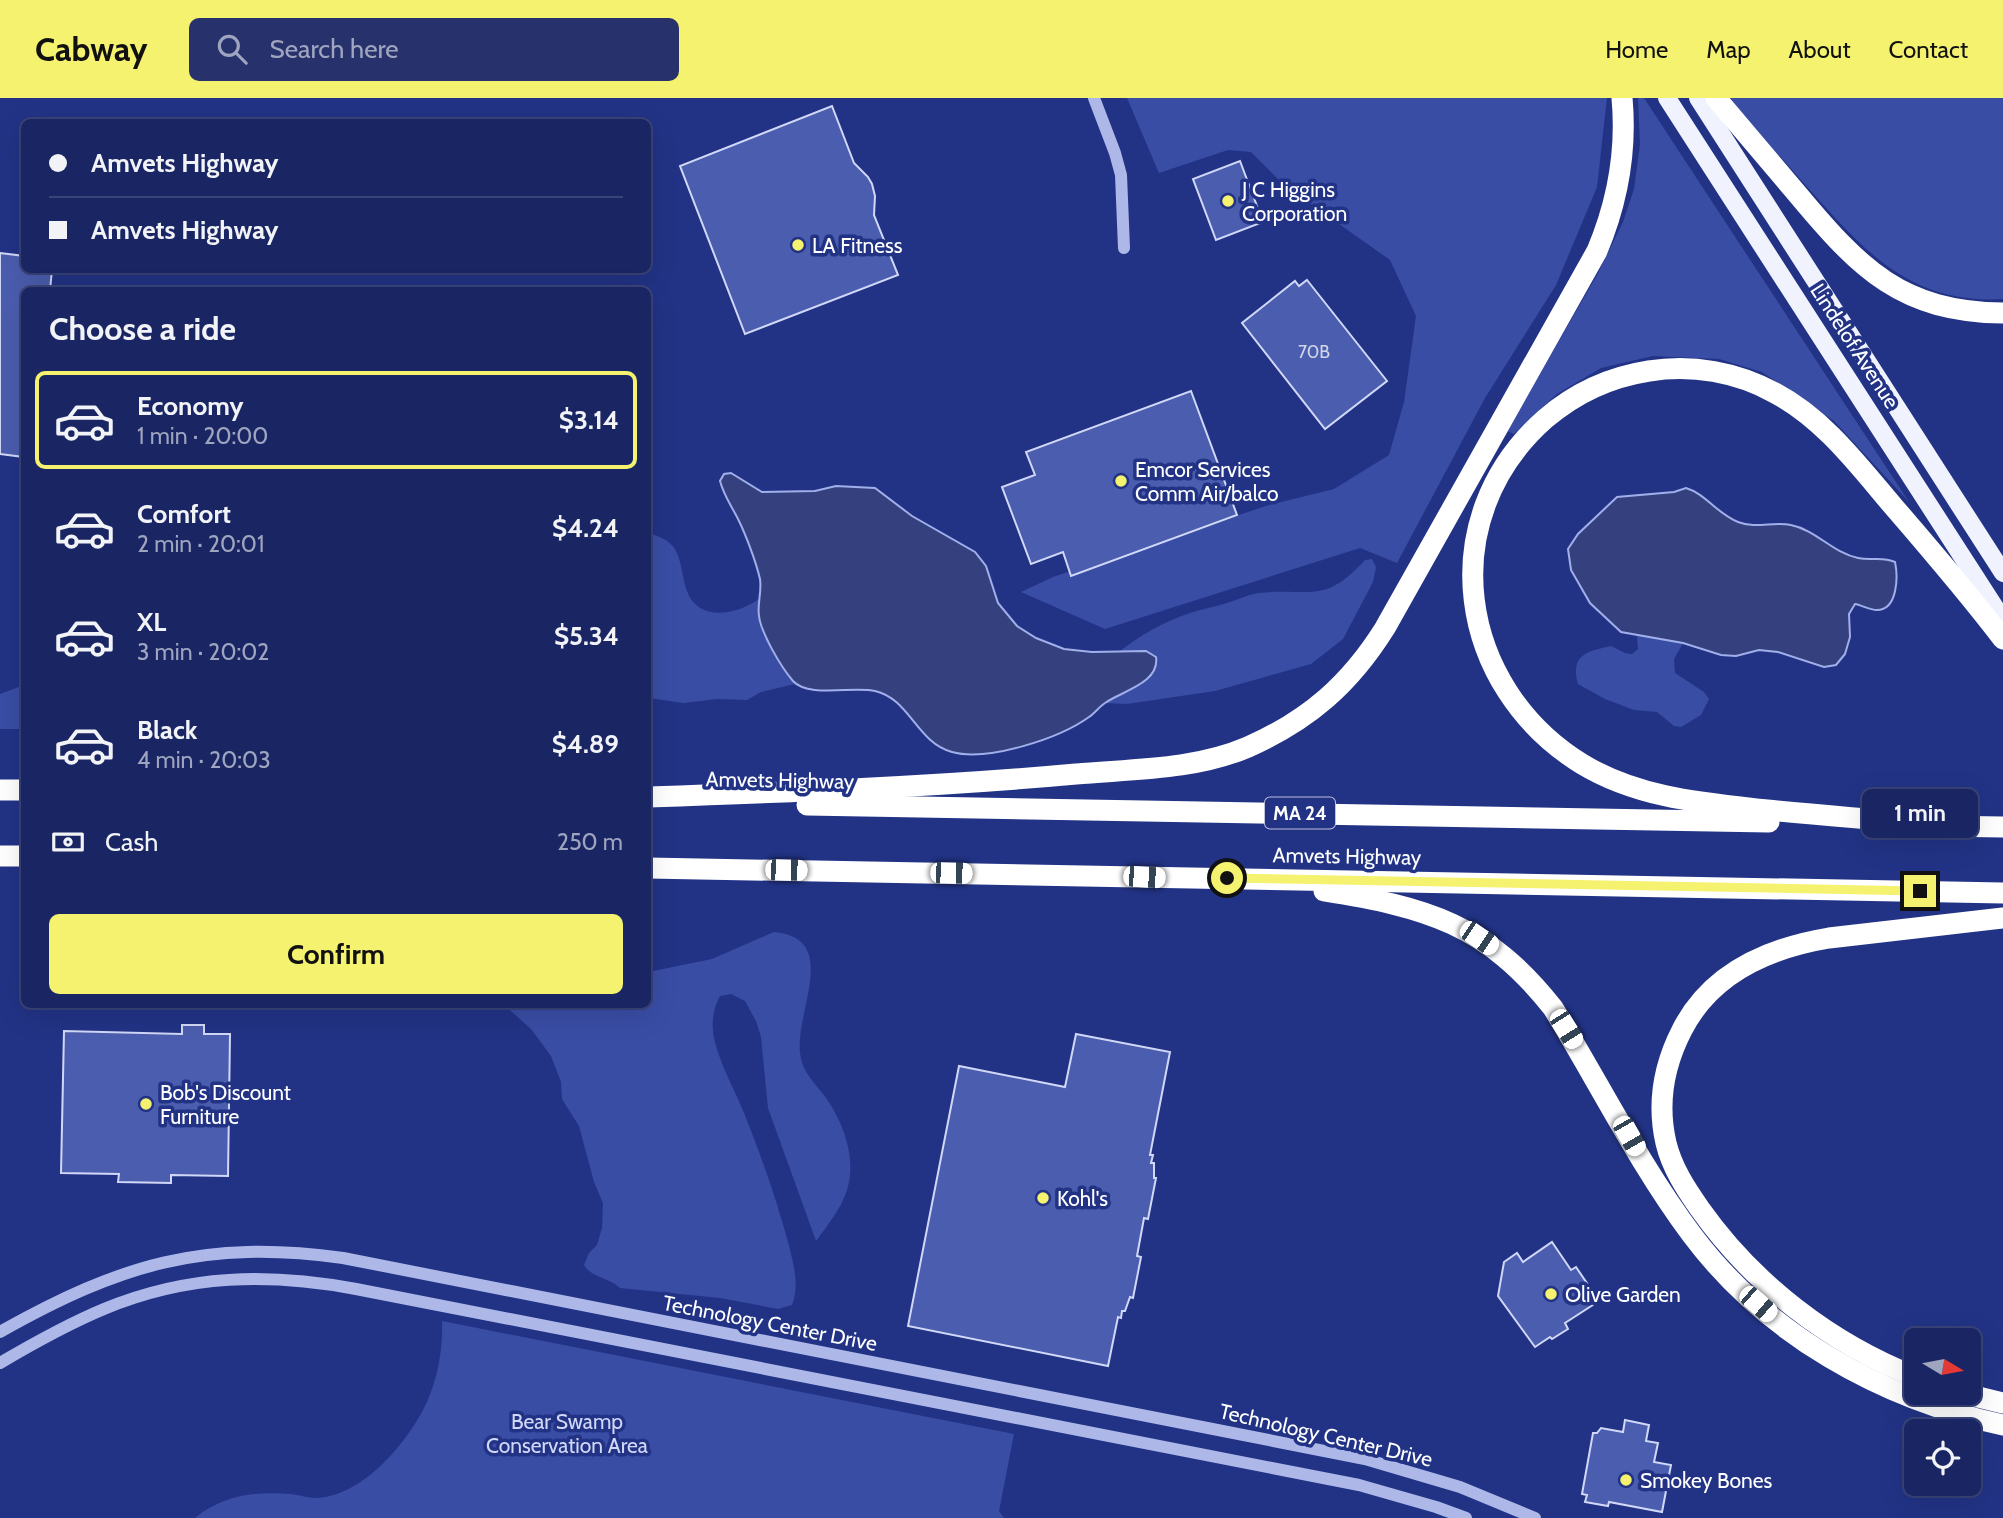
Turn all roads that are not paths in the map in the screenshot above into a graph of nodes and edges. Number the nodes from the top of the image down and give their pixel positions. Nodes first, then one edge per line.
1 (1094, 98) edge
2 (1622, 98) edge
3 (1667, 98) edge
4 (1698, 98) edge
5 (1716, 98) edge
6 (1124, 248) dead end
7 (2003, 313) edge
8 (2003, 573) edge
9 (2003, 620) edge
10 (2003, 639) edge
11 (0, 790) edge
12 (21, 790) edge
13 (651, 797) edge
14 (651, 802) edge
15 (1952, 826) junction
16 (2003, 827) edge
17 (0, 856) edge
18 (21, 856) edge
19 (651, 868) edge
20 (1144, 877) junction
21 (2003, 893) edge
22 (2003, 918) edge
23 (0, 1332) edge
24 (0, 1363) edge
25 (1904, 1371) edge
26 (1981, 1398) edge
27 (2003, 1403) edge
28 (2003, 1425) edge
29 (1466, 1518) edge
30 (1535, 1518) edge

1 - 6 street
2 - 13 highway
3 - 9 main road, Lindelof Avenue
4 - 8 main road, Lindelof Avenue
5 - 7 highway
10 - 15 highway
11 - 12 highway
14 - 15 highway, Amvets Highway / MA 24
15 - 16 highway, Amvets Highway / MA 24
17 - 18 highway
19 - 20 highway, Amvets Highway
20 - 21 highway, Amvets Highway
20 - 28 highway
22 - 25 highway
23 - 30 street, Technology Center Drive
24 - 29 street, Technology Center Drive
26 - 27 highway

